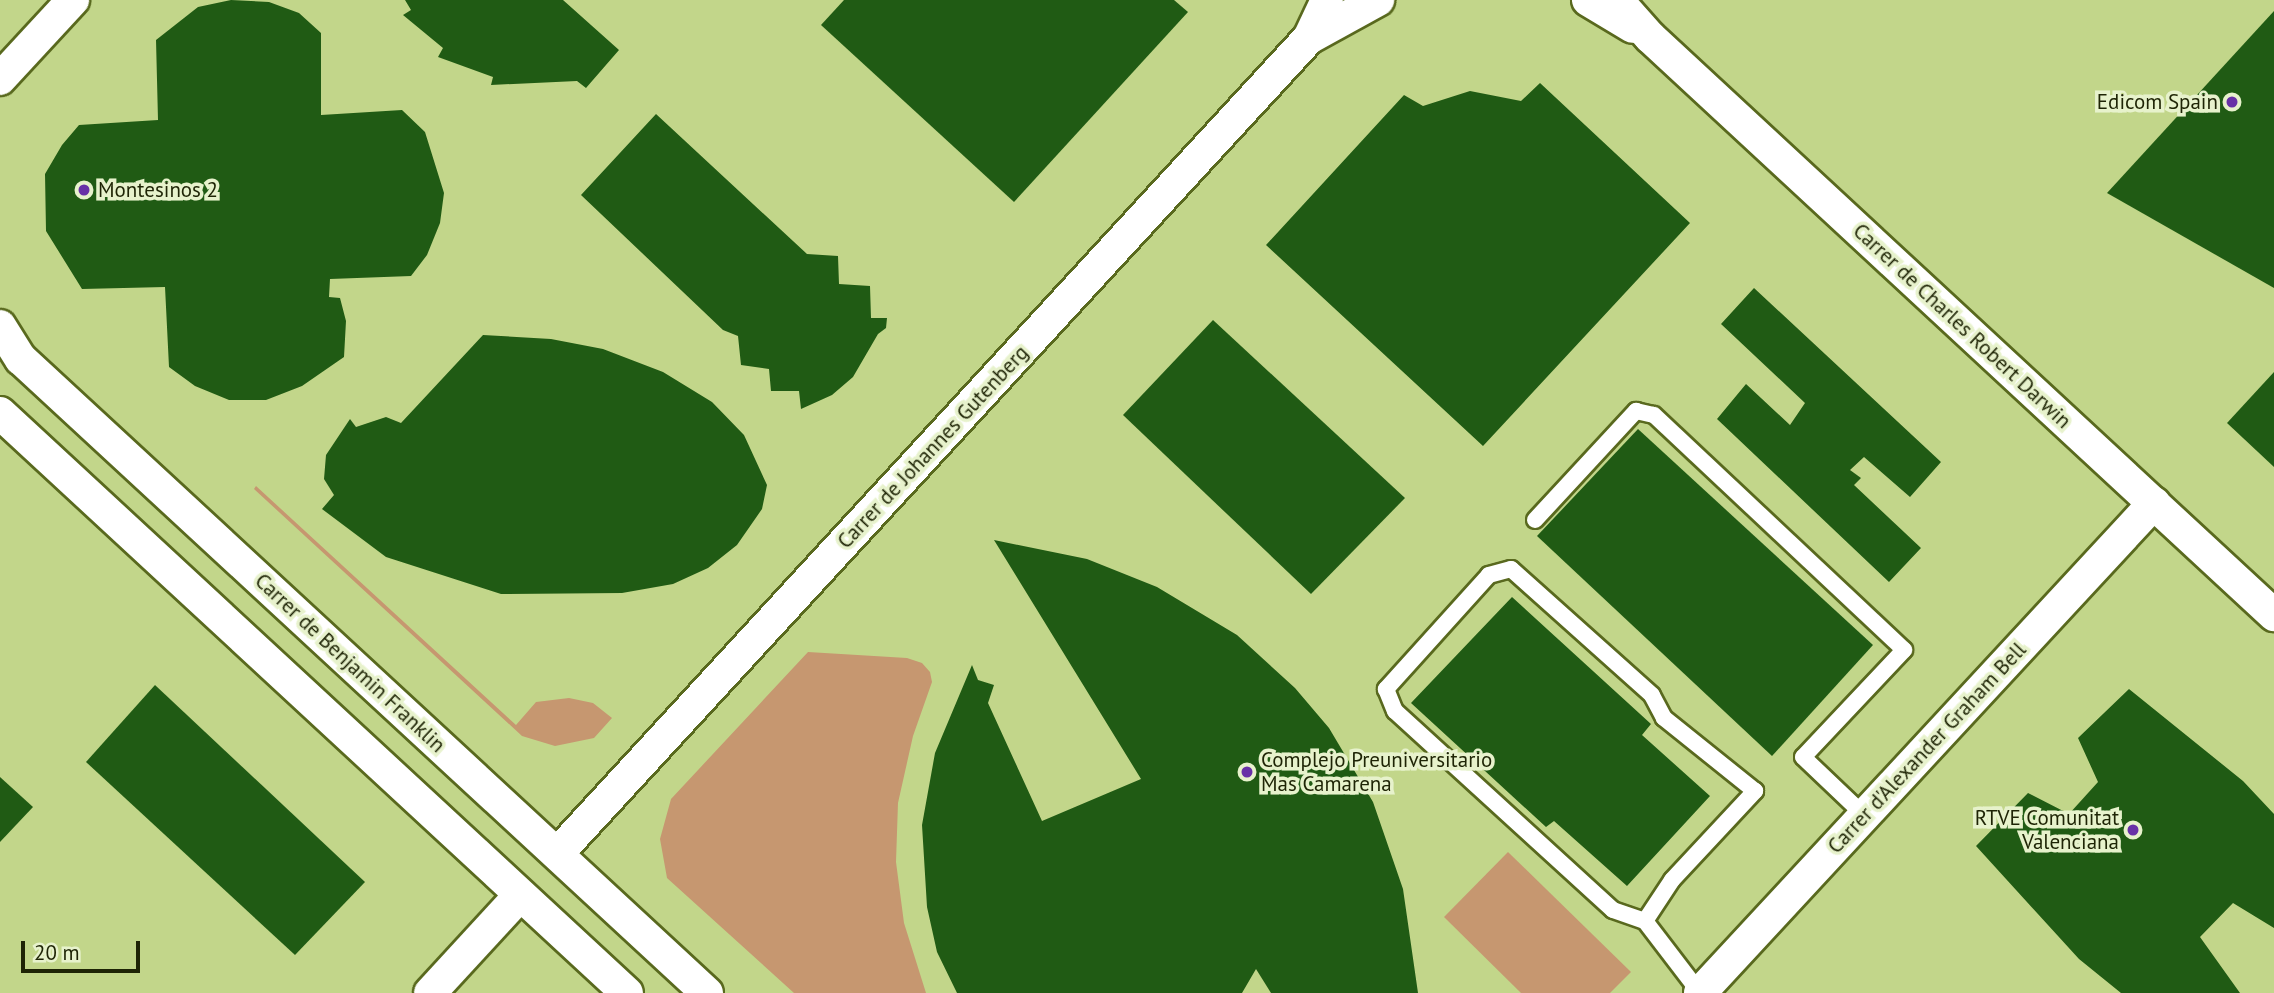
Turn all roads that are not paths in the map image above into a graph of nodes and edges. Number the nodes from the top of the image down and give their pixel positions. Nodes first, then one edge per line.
1 (73, 0) edge
2 (1326, 0) edge
3 (1378, 0) edge
4 (1588, 0) edge
5 (1617, 0) edge
6 (1650, 37) junction
7 (1309, 38) junction
8 (0, 79) edge
9 (0, 326) edge
10 (0, 413) edge
11 (2154, 503) junction
12 (1535, 520) dead end
13 (2274, 615) edge
14 (1865, 816) junction
15 (557, 855) junction
16 (520, 895) junction
17 (1645, 920) junction
18 (430, 993) edge
19 (627, 993) edge
20 (707, 993) edge
21 (1700, 993) edge

1 - 8 street
2 - 7 street, Carrer de Johannes Gutenberg
3 - 7 street, Carrer de Johannes Gutenberg
4 - 6 street, Carrer de Charles Robert Darwin
5 - 6 street, Carrer de Charles Robert Darwin
6 - 11 street, Carrer de Charles Robert Darwin
7 - 15 street, Carrer de Johannes Gutenberg
9 - 15 street, Carrer de Benjamin Franklin
10 - 16 street
11 - 13 street, Carrer de Charles Robert Darwin
11 - 14 street, Carrer d'Alexander Graham Bell
12 - 14 lane
14 - 21 street, Carrer d'Alexander Graham Bell
15 - 20 street, Carrer de Benjamin Franklin
16 - 18 street
16 - 19 street
17 - 17 lane
17 - 21 lane

